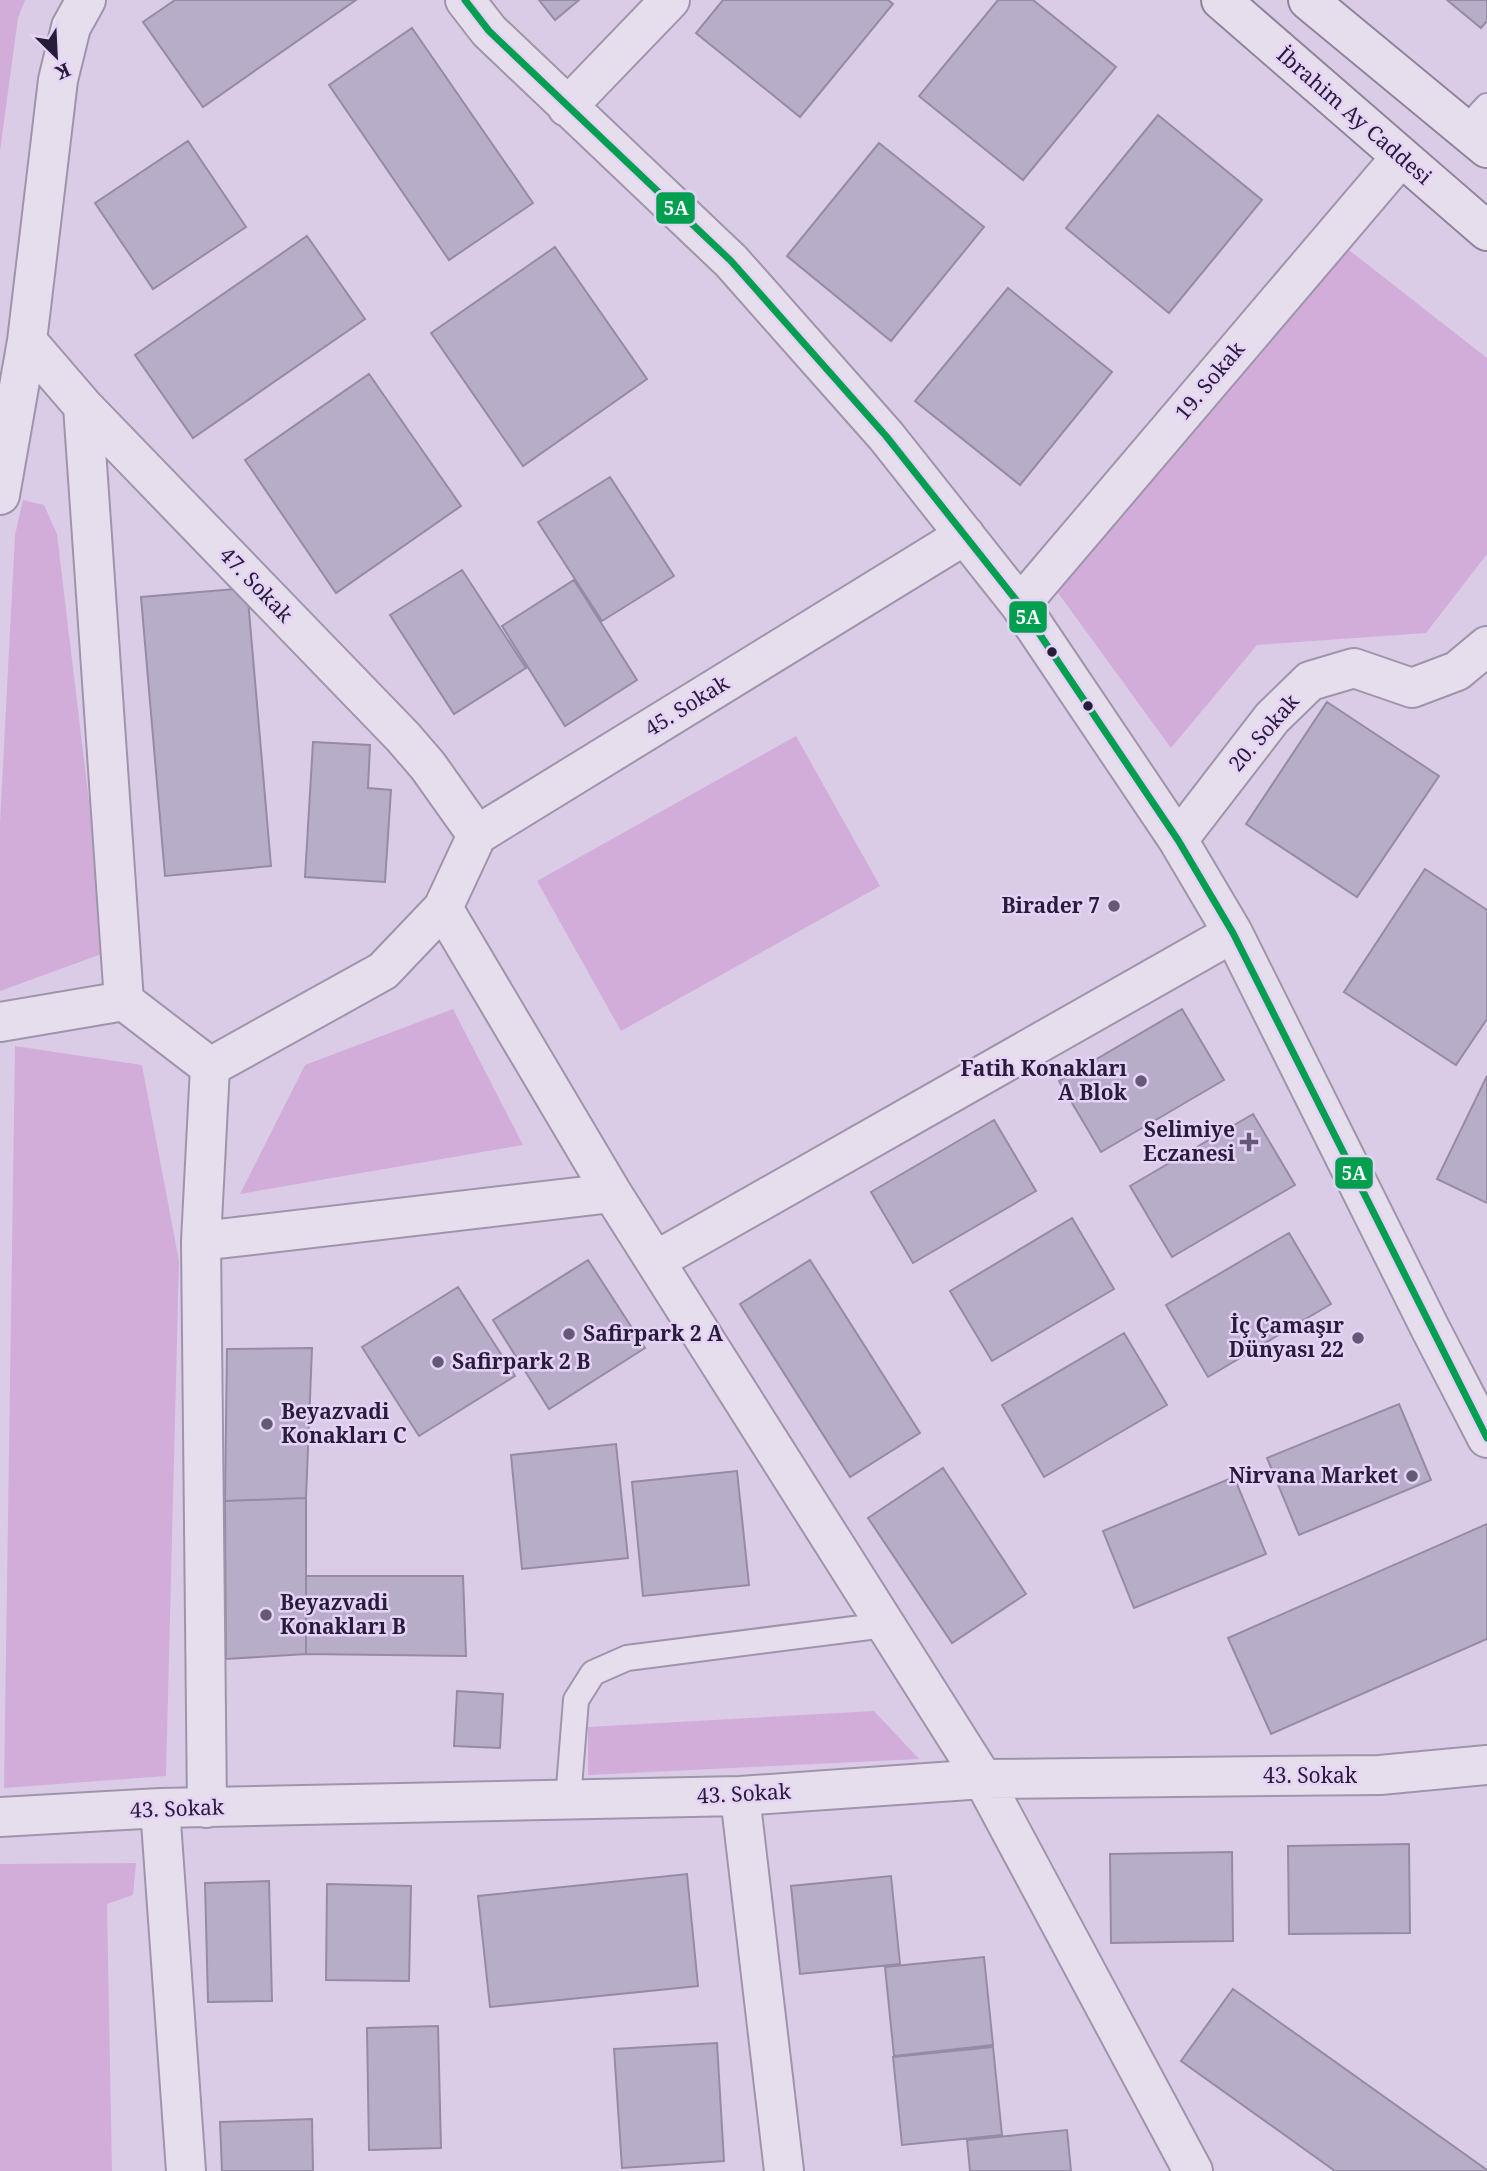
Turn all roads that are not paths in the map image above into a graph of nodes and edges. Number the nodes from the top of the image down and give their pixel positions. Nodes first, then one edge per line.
1 (86, 0) edge
2 (465, 0) edge
3 (670, 0) edge
4 (1221, 0) edge
5 (1308, 0) edge
6 (567, 107) junction
7 (1480, 128) edge
8 (1401, 157) junction
9 (1487, 231) edge
10 (27, 341) junction
11 (83, 406) junction
12 (0, 495) edge
13 (965, 535) junction
14 (1020, 606) junction
15 (1487, 646) edge
16 (477, 835) junction
17 (1178, 840) junction
18 (443, 908) junction
19 (1233, 933) junction
20 (124, 1001) junction
21 (0, 1022) edge
22 (210, 1067) junction
23 (612, 1193) junction
24 (201, 1241) junction
25 (655, 1262) junction
26 (1487, 1437) edge
27 (885, 1625) junction
28 (1487, 1765) edge
29 (983, 1779) junction
30 (740, 1796) junction
31 (568, 1800) junction
32 (160, 1808) junction
33 (207, 1808) junction
34 (0, 1817) edge
35 (186, 2171) edge
36 (783, 2171) edge
37 (1193, 2171) edge

1 - 10 street
2 - 6 street
3 - 6 street
4 - 8 street, İbrahim Ay Caddesi
5 - 7 street
6 - 13 street
8 - 9 street, İbrahim Ay Caddesi
8 - 14 street, 19. Sokak
10 - 11 street, 47. Sokak
10 - 12 street
11 - 16 street, 47. Sokak
11 - 20 street
13 - 14 street
13 - 16 street, 45. Sokak
14 - 17 street
15 - 17 street, 20. Sokak
16 - 18 street
17 - 19 street
18 - 22 street
18 - 23 street
19 - 25 street
19 - 26 street
20 - 21 street
20 - 22 street
22 - 24 street
23 - 24 street
23 - 25 street
24 - 33 street
25 - 27 street
27 - 29 street
27 - 31 lane
28 - 29 street, 43. Sokak
29 - 30 street, 43. Sokak
29 - 37 street
30 - 31 street, 43. Sokak
30 - 36 street
31 - 33 street, 43. Sokak
32 - 33 street, 43. Sokak
32 - 34 street, 43. Sokak
32 - 35 street

